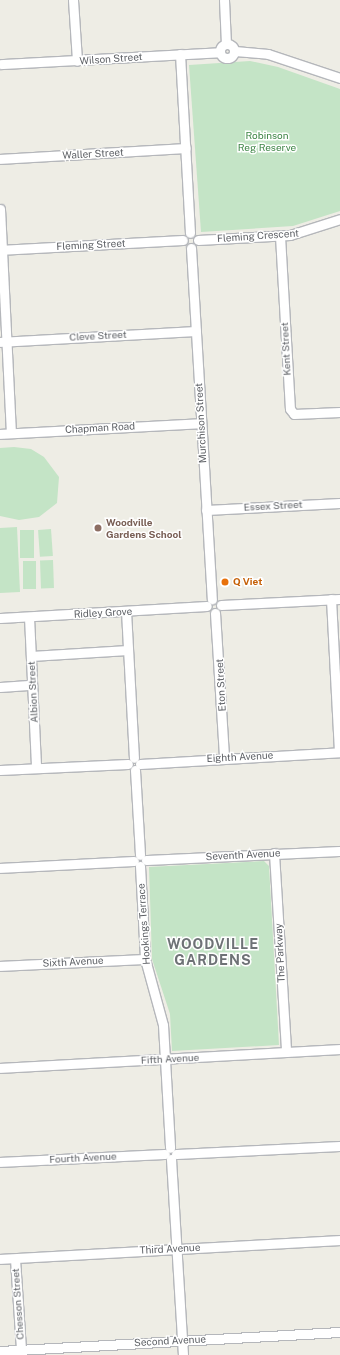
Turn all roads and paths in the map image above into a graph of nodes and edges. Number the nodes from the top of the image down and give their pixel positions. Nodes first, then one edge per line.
1 (73, 0) edge
2 (224, 0) edge
3 (226, 44) junction
4 (235, 51) junction
5 (220, 52) junction
6 (180, 54) junction
7 (77, 61) junction
8 (0, 64) edge
9 (340, 78) edge
10 (186, 148) junction
11 (0, 159) edge
12 (0, 209) edge
13 (340, 219) edge
14 (190, 233) junction
15 (280, 236) junction
16 (183, 240) junction
17 (198, 240) junction
18 (191, 248) junction
19 (1, 250) edge
20 (196, 330) junction
21 (3, 341) edge
22 (340, 412) edge
23 (200, 423) junction
24 (11, 433) junction
25 (0, 434) edge
26 (340, 502) edge
27 (206, 510) junction
28 (335, 599) edge
29 (209, 603) junction
30 (218, 609) junction
31 (126, 611) junction
32 (29, 617) junction
33 (0, 618) edge
34 (128, 650) junction
35 (31, 656) junction
36 (32, 685) junction
37 (0, 687) edge
38 (340, 752) edge
39 (224, 758) junction
40 (134, 764) junction
41 (36, 768) junction
42 (0, 770) edge
43 (340, 850) edge
44 (274, 853) junction
45 (140, 860) junction
46 (0, 868) edge
47 (145, 959) junction
48 (0, 966) edge
49 (340, 1049) edge
50 (286, 1052) junction
51 (166, 1059) junction
52 (0, 1068) edge
53 (340, 1146) edge
54 (171, 1154) junction
55 (0, 1162) edge
56 (340, 1240) edge
57 (176, 1249) junction
58 (0, 1259) edge
59 (15, 1259) junction
60 (340, 1332) edge
61 (181, 1341) junction
62 (21, 1350) junction
63 (0, 1351) edge
64 (183, 1355) edge

1 - 7 street
2 - 3 street
3 - 4 street
3 - 5 street
4 - 5 street, Wilson Street
4 - 9 street
5 - 6 street, Wilson Street
6 - 7 street, Wilson Street
6 - 10 street
7 - 8 street, Wilson Street
10 - 11 street, Waller Street
10 - 14 street
12 - 19 street
13 - 15 street, Fleming Crescent
14 - 16 street
14 - 17 street
15 - 17 street, Fleming Crescent
15 - 22 street, Kent Street
16 - 18 street
16 - 19 street, Fleming Street
17 - 18 street
18 - 20 street, Murchison Street
19 - 21 street
20 - 21 street, Cleve Street
20 - 23 street, Murchison Street
21 - 24 street
23 - 24 street, Chapman Road
23 - 27 street, Murchison Street
24 - 25 street, Chapman Road
26 - 27 street, Essex Street
27 - 29 street, Murchison Street
28 - 30 street
28 - 38 street
29 - 30 street
29 - 31 street, Ridley Grove
30 - 39 street, Eton Street
31 - 32 street, Ridley Grove
31 - 34 street, Hookings Terrace
32 - 33 street, Ridley Grove
32 - 35 street, Albion Street
34 - 35 street
34 - 40 street, Hookings Terrace
35 - 36 street, Albion Street
36 - 37 street
36 - 41 street, Albion Street
38 - 39 street, Eighth Avenue
39 - 40 street, Eighth Avenue
40 - 41 street, Eighth Avenue
40 - 45 street, Hookings Terrace
41 - 42 street, Eighth Avenue
43 - 44 street, Seventh Avenue
44 - 45 street, Seventh Avenue
44 - 50 street, The Parkway
45 - 46 street, Seventh Avenue
45 - 47 street, Hookings Terrace
47 - 48 street, Sixth Avenue
47 - 51 street, Hookings Terrace
49 - 50 street, Fifth Avenue
50 - 51 street, Fifth Avenue
51 - 52 street, Fifth Avenue
51 - 54 street, Hookings Terrace
53 - 54 street, Fourth Avenue
54 - 55 street, Fourth Avenue
54 - 57 street, Hookings Terrace
56 - 57 street, Third Avenue
57 - 59 street, Third Avenue
57 - 61 street, Hookings Terrace
58 - 59 street, Third Avenue
59 - 62 street, Chesson Street
60 - 61 street, Second Avenue
61 - 62 street, Second Avenue
61 - 64 street, Hookings Terrace
62 - 63 street, Second Avenue

